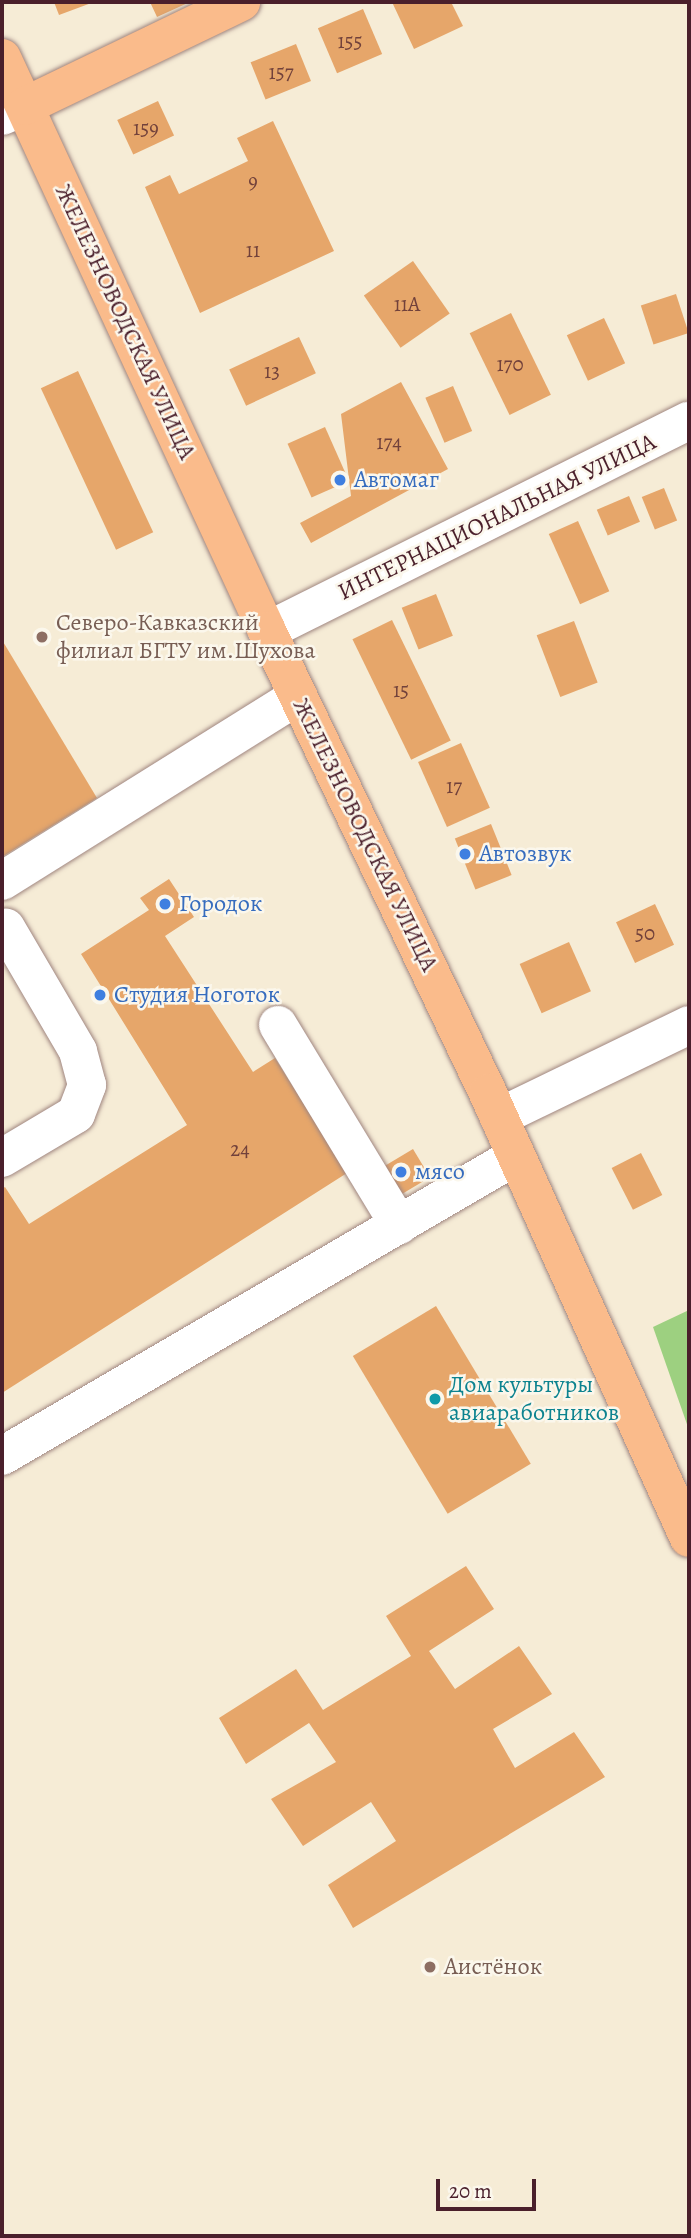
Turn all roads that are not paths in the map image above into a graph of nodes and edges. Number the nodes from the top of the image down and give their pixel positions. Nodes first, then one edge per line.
1 (241, 2) edge
2 (5, 65) edge
3 (13, 111) edge
4 (689, 421) edge
5 (267, 631) junction
6 (298, 696) junction
7 (2, 881) edge
8 (6, 928) dead end
9 (689, 1024) edge
10 (278, 1025) dead end
11 (499, 1117) junction
12 (516, 1156) junction
13 (2, 1158) edge
14 (399, 1225) junction
15 (2, 1456) edge
16 (689, 1538) edge

1 - 3 main road
2 - 3 main road, ЖЕЛЕЗНОВОДСКАЯ УЛИЦА
3 - 5 main road, ЖЕЛЕЗНОВОДСКАЯ УЛИЦА
4 - 5 street, ИНТЕРНАЦИОНАЛЬНАЯ УЛИЦА
5 - 6 main road, ЖЕЛЕЗНОВОДСКАЯ УЛИЦА
6 - 7 street
6 - 11 main road, ЖЕЛЕЗНОВОДСКАЯ УЛИЦА
8 - 13 street
9 - 11 street
10 - 14 street
11 - 12 main road, ЖЕЛЕЗНОВОДСКАЯ УЛИЦА
12 - 14 street
12 - 16 main road, ЖЕЛЕЗНОВОДСКАЯ УЛИЦА
14 - 15 street

